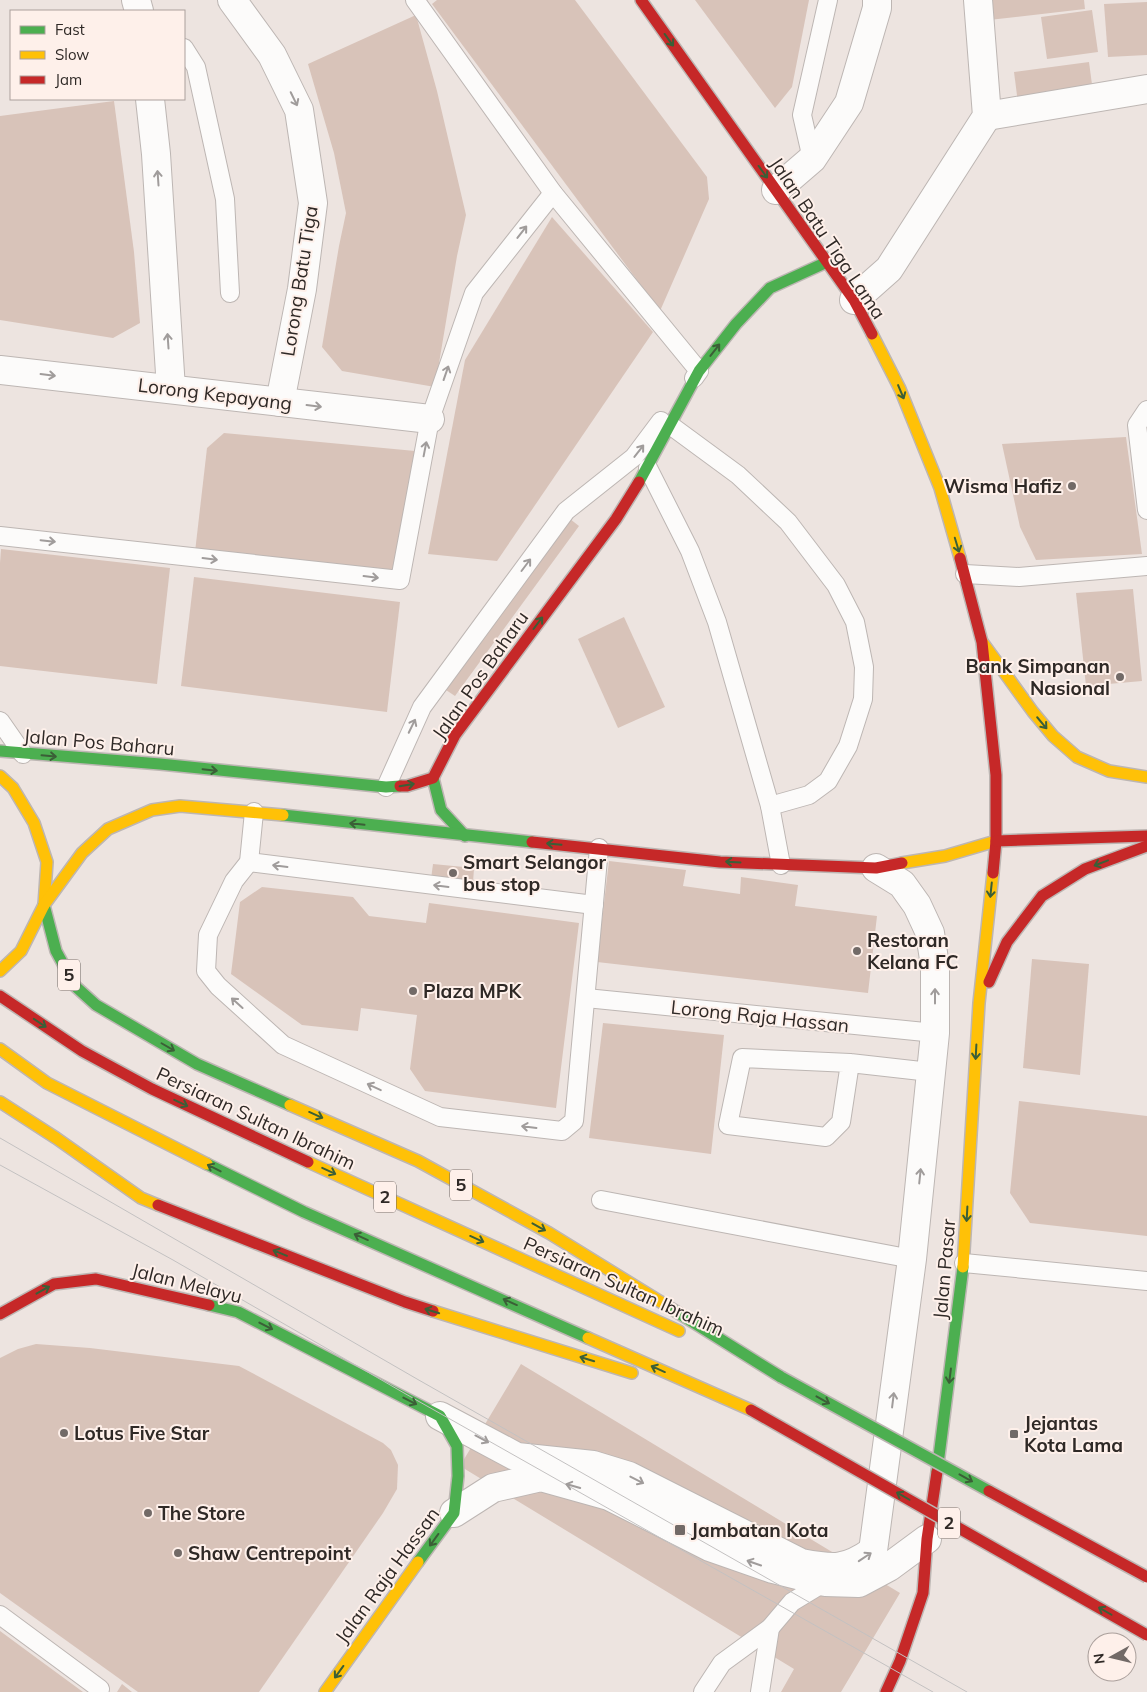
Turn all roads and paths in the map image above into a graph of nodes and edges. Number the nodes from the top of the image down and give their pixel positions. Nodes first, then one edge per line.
1 (232, 0) edge
2 (415, 0) edge
3 (640, 0) edge
4 (828, 0) edge
5 (877, 0) edge
6 (978, 0) edge
7 (185, 50) edge
8 (1147, 89) edge
9 (150, 100) edge
10 (987, 116) junction
11 (812, 159) junction
12 (776, 190) junction
13 (552, 193) junction
14 (827, 262) junction
15 (230, 293) dead end
16 (854, 300) junction
17 (0, 370) edge
18 (699, 371) junction
19 (171, 389) junction
20 (280, 402) junction
21 (1147, 410) edge
22 (430, 419) junction
23 (670, 425) junction
24 (648, 468) junction
25 (1147, 510) edge
26 (0, 536) edge
27 (1147, 566) edge
28 (965, 574) junction
29 (982, 642) junction
30 (0, 721) edge
31 (0, 751) edge
32 (23, 754) junction
33 (0, 776) edge
34 (1147, 777) edge
35 (434, 778) junction
36 (386, 787) junction
37 (770, 806) junction
38 (254, 812) junction
39 (465, 836) junction
40 (1147, 836) edge
41 (996, 842) junction
42 (1147, 846) edge
43 (599, 848) junction
44 (249, 862) junction
45 (782, 865) junction
46 (876, 868) junction
47 (44, 905) junction
48 (594, 905) junction
49 (0, 971) edge
50 (0, 996) edge
51 (586, 998) junction
52 (979, 1003) junction
53 (935, 1034) junction
54 (0, 1049) edge
55 (850, 1063) junction
56 (930, 1072) junction
57 (0, 1102) edge
58 (601, 1200) dead end
59 (912, 1259) junction
60 (964, 1263) junction
61 (1147, 1281) edge
62 (0, 1314) edge
63 (639, 1375) dead end
64 (781, 1377) junction
65 (657, 1381) dead end
66 (751, 1410) junction
67 (440, 1416) junction
68 (454, 1512) junction
69 (927, 1539) junction
70 (1147, 1576) edge
71 (825, 1582) junction
72 (0, 1615) edge
73 (770, 1628) junction
74 (1147, 1636) edge
75 (98, 1692) edge
76 (325, 1692) edge
77 (703, 1692) edge
78 (760, 1692) edge
79 (886, 1692) edge

1 -> 20 street, Lorong Batu Tiga
2 - 13 lane
3 -> 12 main road, Jalan Batu Tiga Lama
4 - 11 lane
5 - 11 street
6 - 10 street
7 - 15 lane
8 - 10 street
19 -> 9 street
10 - 16 street
11 - 12 street
12 - 14 main road, Jalan Batu Tiga Lama
13 - 18 lane
22 -> 13 lane
14 - 16 main road, Jalan Batu Tiga Lama
18 -> 14 main road, Jalan Pos Baharu
16 -> 28 main road, Jalan Batu Tiga Lama
17 -> 19 street, Lorong Kepayang
18 - 23 main road, Jalan Pos Baharu
36 -> 18 lane
19 - 20 street, Lorong Kepayang
20 -> 22 street, Lorong Kepayang
21 - 25 lane
26 -> 22 lane
23 - 24 main road, Jalan Pos Baharu
23 - 37 lane
35 -> 24 main road, Jalan Pos Baharu
24 - 37 lane
27 - 28 lane
28 - 29 main road, Jalan Batu Tiga Lama
29 -> 34 main road
29 - 41 main road, Jalan Batu Tiga Lama
30 - 32 lane
31 - 32 main road, Jalan Pos Baharu
32 -> 36 main road, Jalan Pos Baharu
33 - 47 main road, 5
36 -> 35 main road, Jalan Pos Baharu
35 - 39 main road
37 - 45 lane
39 -> 38 main road
38 - 44 lane
38 - 47 main road
43 -> 39 main road
40 - 41 main road
41 - 46 main road
41 -> 52 main road, Jalan Pasar
42 -> 52 main road
45 -> 43 main road
43 - 48 lane
48 -> 44 lane
51 -> 44 lane
45 - 46 main road
53 -> 46 street
47 - 49 main road, 5
47 -> 64 main road, 5
48 - 51 lane
50 -> 64 main road, Persiaran Sultan Ibrahim / 2
51 - 53 lane, Lorong Raja Hassan
52 -> 60 main road, Jalan Pasar
53 - 56 street
66 -> 54 main road, 2
55 - 55 lane
55 - 56 lane
59 -> 56 street
63 -> 57 main road
58 - 59 lane
67 -> 59 street
60 - 61 lane
60 -> 69 main road, Jalan Pasar
62 -> 67 main road, Jalan Melayu
64 -> 70 main road, 2, bridge
65 - 66 main road
74 -> 66 main road, 2, bridge
67 - 68 main road, Jalan Raja Hassan
71 -> 68 street
68 -> 76 main road, Jalan Raja Hassan
69 - 71 street
69 - 79 main road, Jalan Pasar
71 - 73 lane
72 - 75 lane
73 - 77 lane
73 - 78 lane

